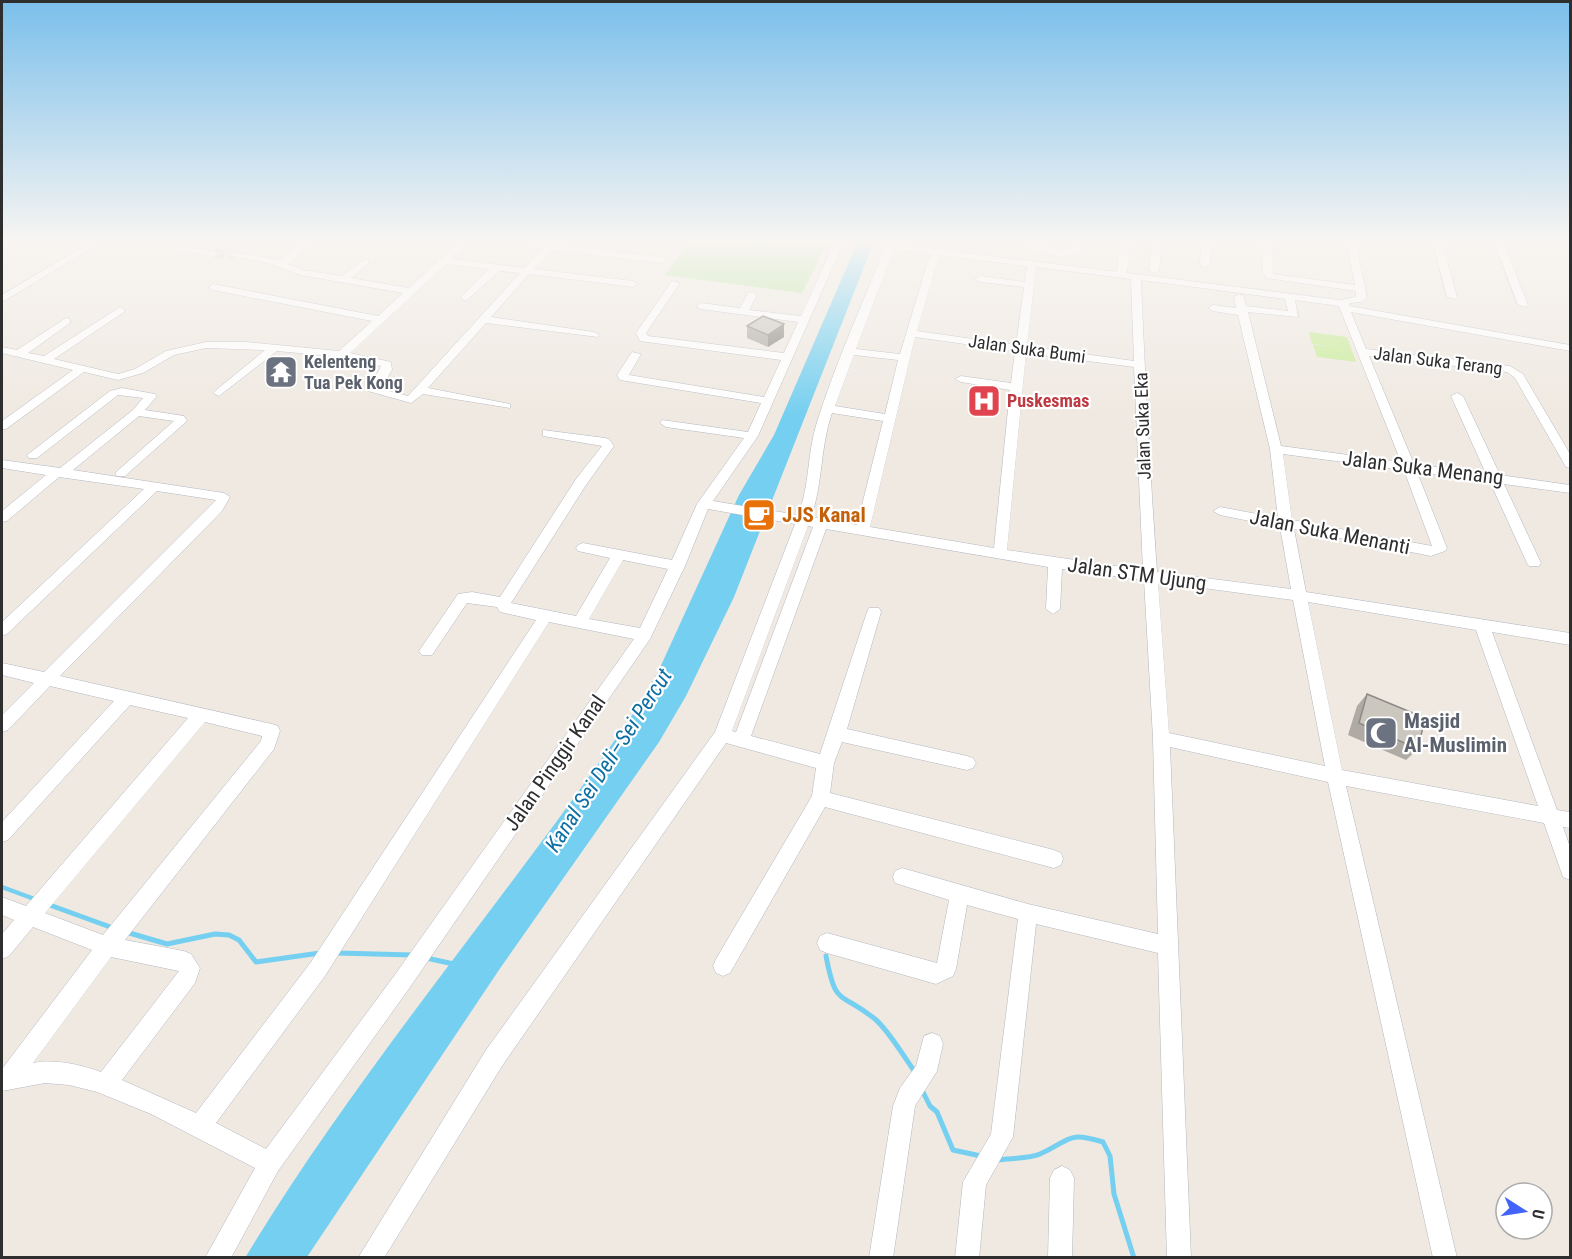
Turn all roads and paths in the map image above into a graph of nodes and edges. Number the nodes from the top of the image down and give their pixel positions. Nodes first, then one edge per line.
1 (269, 298) edge
2 (403, 298) edge
3 (503, 298) edge
4 (665, 298) edge
5 (751, 298) edge
6 (814, 298) edge
7 (870, 298) edge
8 (923, 298) edge
9 (1027, 298) edge
10 (1137, 298) edge
11 (1289, 298) edge
12 (1301, 298) edge
13 (1360, 298) edge
14 (1520, 298) edge
15 (1523, 305) dead end
16 (701, 306) dead end
17 (1240, 306) junction
18 (1344, 306) junction
19 (120, 310) dead end
20 (743, 312) junction
21 (379, 319) junction
22 (483, 319) junction
23 (804, 320) junction
24 (66, 321) dead end
25 (1215, 322) dead end
26 (913, 334) junction
27 (594, 335) dead end
28 (274, 348) junction
29 (1570, 348) edge
30 (1021, 349) junction
31 (2, 350) edge
32 (849, 351) junction
33 (1362, 352) junction
34 (20, 353) junction
35 (342, 354) junction
36 (636, 354) dead end
37 (786, 357) junction
38 (904, 358) junction
39 (47, 359) junction
40 (1141, 364) junction
41 (83, 368) junction
42 (961, 379) dead end
43 (1016, 387) junction
44 (421, 390) junction
45 (219, 393) dead end
46 (1457, 396) dead end
47 (767, 401) junction
48 (506, 406) dead end
49 (828, 409) junction
50 (137, 412) junction
51 (889, 418) junction
52 (666, 423) dead end
53 (2, 426) edge
54 (547, 433) dead end
55 (752, 436) junction
56 (1276, 449) junction
57 (33, 455) dead end
58 (2, 464) edge
59 (1570, 464) edge
60 (1409, 467) junction
61 (56, 471) junction
62 (121, 473) dead end
63 (1494, 477) junction
64 (155, 486) junction
65 (1570, 489) edge
66 (2, 505) edge
67 (709, 506) junction
68 (1220, 511) dead end
69 (2, 518) edge
70 (801, 520) junction
71 (821, 523) junction
72 (1287, 525) junction
73 (864, 529) junction
74 (583, 548) dead end
75 (1000, 552) junction
76 (619, 555) junction
77 (1055, 563) junction
78 (1534, 563) dead end
79 (678, 566) junction
80 (1151, 576) junction
81 (1301, 596) junction
82 (504, 603) junction
83 (1053, 609) dead end
84 (874, 612) dead end
85 (542, 623) dead end
86 (579, 623) junction
87 (1482, 626) junction
88 (2, 630) edge
89 (645, 635) junction
90 (1570, 639) edge
91 (427, 651) dead end
92 (2, 669) edge
93 (47, 680) junction
94 (127, 698) junction
95 (201, 715) junction
96 (2, 725) edge
97 (837, 734) junction
98 (722, 735) junction
99 (1161, 738) junction
100 (741, 741) junction
101 (825, 763) junction
102 (967, 763) dead end
103 (1335, 776) junction
104 (821, 797) junction
105 (1550, 816) junction
106 (1570, 820) edge
107 (2, 834) edge
108 (1054, 859) dead end
109 (1570, 870) edge
110 (902, 877) dead end
111 (960, 892) junction
112 (2, 906) edge
113 (33, 913) junction
114 (1028, 913) junction
115 (110, 942) junction
116 (827, 943) dead end
117 (1169, 946) junction
118 (2, 949) edge
119 (723, 966) dead end
120 (932, 1044) dead end
121 (4, 1081) edge
122 (105, 1084) junction
123 (200, 1127) junction
124 (270, 1163) junction
125 (1062, 1178) dead end
126 (217, 1257) edge
127 (370, 1257) edge
128 (881, 1257) edge
129 (967, 1257) edge
130 (1060, 1257) edge
131 (1179, 1257) edge
132 (1445, 1257) edge

1 - 21 street
2 - 21 street
3 - 22 street
4 - 37 street
5 - 20 street
6 - 23 street, Jalan Pinggir Kanal
7 - 32 street
8 - 26 street
9 - 30 street
10 - 40 street, Jalan Suka Eka
11 - 17 street
12 - 18 street
13 - 18 street
14 - 15 street
16 - 20 street
17 - 25 street
17 - 56 street
18 - 29 street
18 - 33 street
19 - 39 street
20 - 23 street
21 - 35 street
22 - 27 street
22 - 44 street
23 - 37 street, Jalan Pinggir Kanal
24 - 34 street
26 - 30 street, Jalan Suka Bumi
26 - 38 street
28 - 35 street
28 - 41 street
28 - 45 street
30 - 40 street, Jalan Suka Bumi
30 - 43 street
31 - 34 street
32 - 38 street
32 - 49 street
33 - 59 street, Jalan Suka Terang
33 - 60 street
34 - 39 street
35 - 44 street
36 - 47 street
37 - 47 street, Jalan Pinggir Kanal
38 - 51 street
39 - 41 street
40 - 80 street, Jalan Suka Eka
41 - 53 street
42 - 43 street
43 - 75 street
44 - 48 street
46 - 63 street
47 - 55 street, Jalan Pinggir Kanal
49 - 51 street
49 - 70 street
50 - 57 street
50 - 61 street
50 - 62 street
51 - 73 street
52 - 55 street
54 - 82 street
55 - 67 street, Jalan Pinggir Kanal
56 - 60 street, Jalan Suka Menang
56 - 72 street
58 - 61 street
60 - 63 street, Jalan Suka Menang
60 - 72 street, Jalan Suka Menanti
61 - 64 street
61 - 66 street
61 - 69 street
63 - 65 street, Jalan Suka Menang
63 - 78 street
64 - 88 street
64 - 93 street
67 - 70 street, Jalan STM Ujung
67 - 79 street, Jalan Pinggir Kanal
68 - 72 street, Jalan Suka Menanti
70 - 71 street, Jalan STM Ujung
70 - 98 street
71 - 73 street, Jalan STM Ujung
71 - 100 street
72 - 81 street
73 - 75 street, Jalan STM Ujung
74 - 76 street
75 - 77 street, Jalan STM Ujung
76 - 79 street
76 - 86 street
77 - 80 street, Jalan STM Ujung
77 - 83 street
79 - 89 street, Jalan Pinggir Kanal
80 - 81 street, Jalan STM Ujung
80 - 99 street, Jalan Suka Eka
81 - 87 street, Jalan STM Ujung
81 - 103 street
82 - 86 street
82 - 91 street
84 - 97 street
85 - 123 street
86 - 89 street
87 - 90 street, Jalan STM Ujung
87 - 105 street
89 - 124 street, Jalan Pinggir Kanal
92 - 93 street
93 - 94 street
93 - 96 street
94 - 95 street
94 - 107 street
95 - 113 street
95 - 115 street
97 - 101 street
97 - 102 street
98 - 100 street
98 - 127 street
99 - 103 street
99 - 117 street, Jalan Suka Eka
100 - 101 street
101 - 104 street
103 - 105 street
103 - 132 street
104 - 108 street
104 - 119 street
105 - 106 street
105 - 109 street
110 - 111 street
111 - 114 street
111 - 116 street
112 - 113 street
113 - 115 street
113 - 118 street
114 - 117 street
114 - 129 street
115 - 121 street
115 - 122 street
117 - 131 street, Jalan Suka Eka
120 - 128 street
121 - 122 street
122 - 123 street
123 - 124 street
124 - 126 street, Jalan Pinggir Kanal
125 - 130 street

